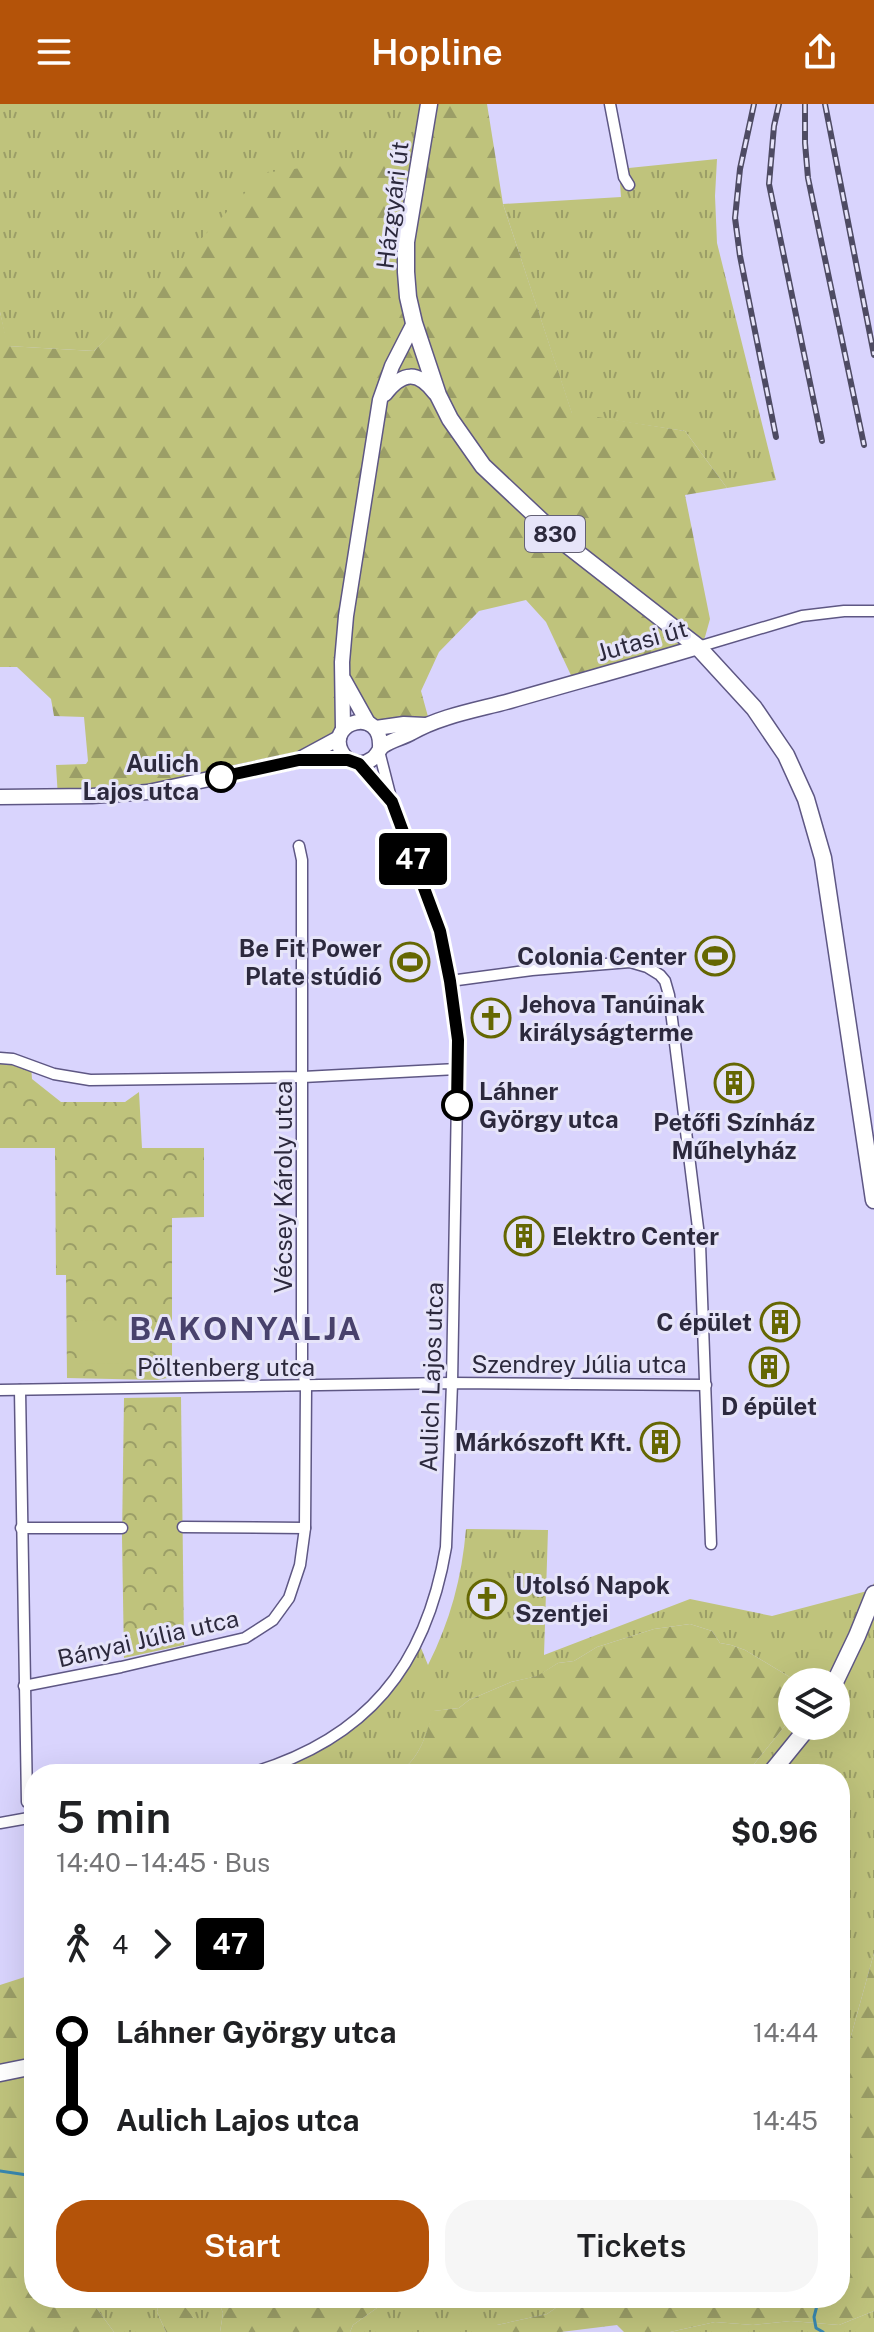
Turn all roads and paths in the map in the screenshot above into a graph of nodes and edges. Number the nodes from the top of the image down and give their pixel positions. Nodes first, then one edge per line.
1 (429, 104) edge
2 (610, 104) edge
3 (629, 185) dead end
4 (414, 323) junction
5 (438, 395) junction
6 (380, 400) junction
7 (874, 611) edge
8 (698, 647) junction
9 (343, 680) junction
10 (425, 725) junction
11 (372, 726) junction
12 (341, 734) junction
13 (380, 749) junction
14 (299, 760) junction
15 (354, 762) junction
16 (0, 797) edge
17 (392, 802) junction
18 (299, 846) dead end
19 (450, 981) junction
20 (0, 1058) edge
21 (457, 1069) junction
22 (303, 1077) junction
23 (874, 1200) edge
24 (452, 1383) junction
25 (706, 1385) junction
26 (306, 1387) junction
27 (0, 1390) edge
28 (20, 1390) junction
29 (183, 1527) dead end
30 (21, 1528) junction
31 (122, 1528) dead end
32 (305, 1528) junction
33 (711, 1544) dead end
34 (874, 1594) edge
35 (842, 1668) edge
36 (24, 1686) junction
37 (798, 1740) edge
38 (26, 1764) edge
39 (275, 1764) edge
40 (778, 1764) edge
41 (24, 1819) edge
42 (0, 1823) edge
43 (24, 2068) edge
44 (0, 2073) edge

1 - 4 main road, Házgyári út / 830
2 - 3 street
4 - 5 main road, 830
4 - 6 street
5 - 6 street
5 - 8 main road, 830
6 - 9 street
7 - 8 street, Jutasi út
8 - 10 street, Jutasi út
8 - 23 main road, 830
9 - 11 street
9 - 12 street
10 - 11 street, Jutasi út
10 - 13 street, Jutasi út
11 - 12 street, Jutasi út
11 - 13 street
12 - 14 street, Jutasi út
12 - 15 street
13 - 15 street, Jutasi út
13 - 17 street, Aulich Lajos utca
14 - 15 street, Jutasi út
14 - 16 street, Jutasi út
15 - 17 street, Aulich Lajos utca
17 - 19 street, Aulich Lajos utca
18 - 22 street, Vécsey Károly utca
19 - 21 street, Aulich Lajos utca
19 - 25 street
20 - 22 street
21 - 22 street
21 - 24 street, Aulich Lajos utca
22 - 26 street, Vécsey Károly utca
24 - 25 street, Szendrey Júlia utca
24 - 26 street, Pöltenberg utca
24 - 39 street, Aulich Lajos utca
25 - 33 street
26 - 28 street, Pöltenberg utca
26 - 32 street, Vécsey Károly utca
27 - 28 street, Pöltenberg utca
28 - 30 street
29 - 32 street
30 - 31 street
30 - 36 street
32 - 36 street, Bányai Júlia utca
34 - 35 main road
36 - 38 street
37 - 40 main road
41 - 42 street
43 - 44 main road

